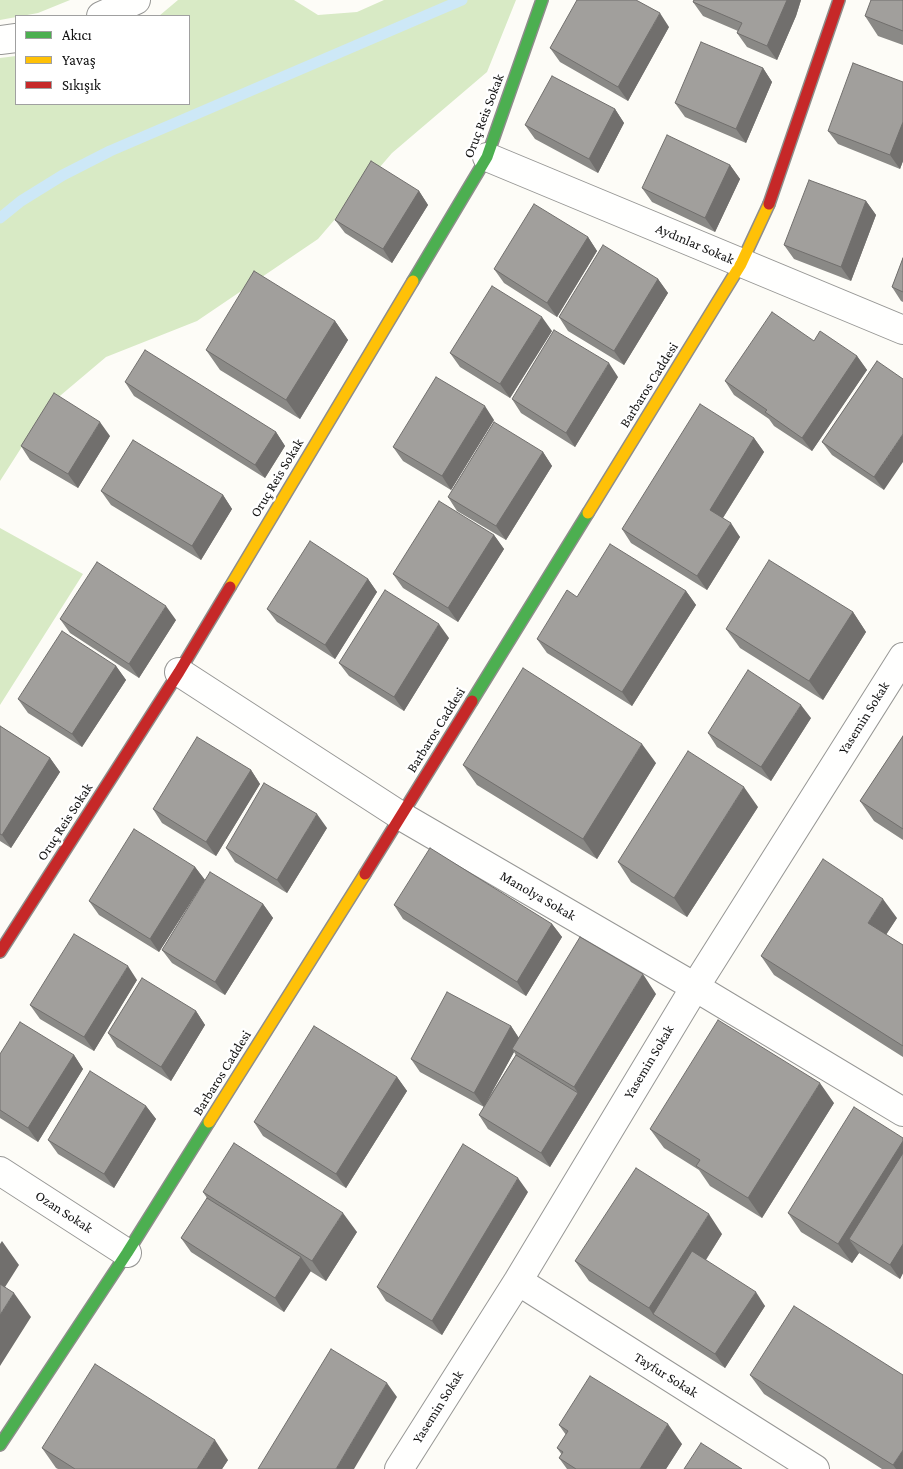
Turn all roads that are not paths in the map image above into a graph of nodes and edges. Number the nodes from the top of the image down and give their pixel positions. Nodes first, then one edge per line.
1 (136, 0) edge
2 (542, 0) edge
3 (839, 0) edge
4 (103, 15) edge
5 (15, 38) edge
6 (0, 40) edge
7 (487, 157) junction
8 (741, 264) junction
9 (903, 330) edge
10 (902, 659) edge
11 (179, 672) junction
12 (401, 816) junction
13 (0, 952) edge
14 (695, 987) junction
15 (903, 1112) edge
16 (0, 1171) edge
17 (127, 1253) junction
18 (518, 1281) junction
19 (0, 1445) edge
20 (399, 1469) edge
21 (815, 1469) edge

1 - 4 street
2 - 7 street, Oruç Reis Sokak
3 - 8 street, Barbaros Caddesi
5 - 6 street
7 - 8 street, Aydınlar Sokak
7 - 11 street, Oruç Reis Sokak
8 - 9 street, Aydınlar Sokak
8 - 12 street, Barbaros Caddesi
10 - 14 street, Yasemin Sokak
11 - 12 street, Manolya Sokak
11 - 13 street, Oruç Reis Sokak
12 - 14 street, Manolya Sokak
12 - 17 street, Barbaros Caddesi
14 - 15 street, Manolya Sokak
14 - 18 street, Yasemin Sokak
16 - 17 street, Ozan Sokak
17 - 19 street, Barbaros Caddesi
18 - 20 street, Yasemin Sokak
18 - 21 street, Tayfur Sokak

